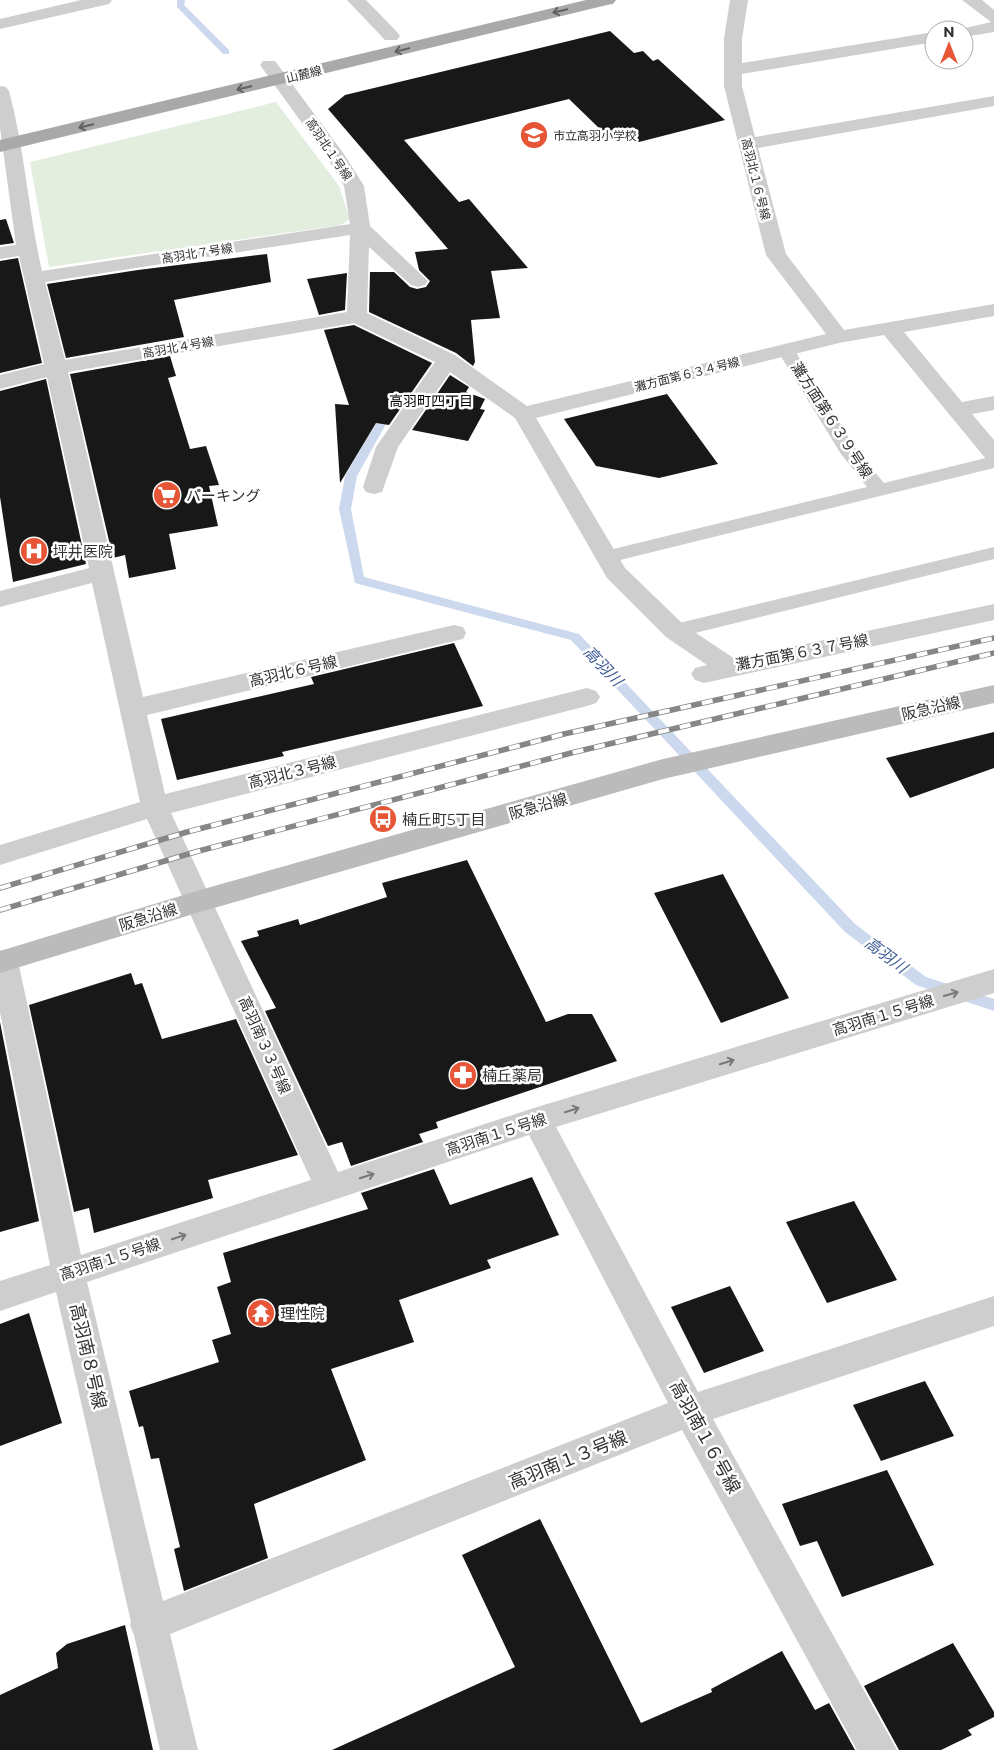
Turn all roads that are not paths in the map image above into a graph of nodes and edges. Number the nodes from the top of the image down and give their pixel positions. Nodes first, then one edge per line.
1 (25, 0) edge
2 (103, 0) edge
3 (356, 0) edge
4 (539, 0) edge
5 (607, 0) edge
6 (739, 0) edge
7 (971, 0) edge
8 (583, 3) edge
9 (34, 16) junction
10 (994, 18) edge
11 (0, 24) edge
12 (994, 26) edge
13 (974, 30) edge
14 (391, 36) junction
15 (924, 39) edge
16 (732, 70) junction
17 (275, 72) junction
18 (0, 91) edge
19 (994, 101) edge
20 (5, 136) edge
21 (747, 144) junction
22 (360, 228) junction
23 (27, 249) junction
24 (0, 253) edge
25 (34, 278) junction
26 (418, 281) dead end
27 (994, 310) edge
28 (357, 316) junction
29 (889, 328) junction
30 (839, 337) junction
31 (786, 350) junction
32 (442, 358) junction
33 (56, 368) junction
34 (0, 382) edge
35 (994, 403) edge
36 (956, 410) junction
37 (523, 414) junction
38 (994, 454) edge
39 (994, 462) edge
40 (374, 487) dead end
41 (879, 490) junction
42 (994, 553) edge
43 (608, 557) junction
44 (103, 572) junction
45 (0, 599) edge
46 (994, 612) edge
47 (675, 631) junction
48 (454, 633) dead end
49 (732, 668) junction
50 (704, 674) dead end
51 (994, 694) edge
52 (587, 697) dead end
53 (132, 710) junction
54 (155, 807) junction
55 (0, 856) edge
56 (200, 901) junction
57 (2, 962) edge
58 (992, 982) edge
59 (537, 1120) junction
60 (330, 1188) junction
61 (68, 1272) junction
62 (0, 1296) edge
63 (994, 1311) edge
64 (690, 1412) junction
65 (148, 1625) junction
66 (179, 1750) edge
67 (878, 1750) edge

1 - 9 street
2 - 9 street
3 - 14 street
4 - 14 main road, 山麓線
5 - 8 main road, 山麓線
6 - 16 street, 高羽北１６号線
7 - 10 street
8 -> 17 main road, 山麓線
9 - 11 street
12 - 13 street
14 - 17 main road, 山麓線
15 - 16 street
16 - 21 street, 高羽北１６号線
17 - 20 main road, 山麓線
17 - 22 street, 高羽北１号線
18 - 20 street, 高羽南３３号線
19 - 21 street
20 - 23 street, 高羽南３３号線
21 - 30 street, 高羽北１６号線
22 - 25 street, 高羽北７号線
22 - 26 street
22 - 28 street, 高羽北１号線
23 - 24 street
23 - 25 street, 高羽南３３号線
25 - 33 street, 高羽南３３号線
27 - 29 street, 灘方面第６３４号線
28 - 32 street
28 - 33 street, 高羽北４号線
29 - 30 street, 灘方面第６３４号線
29 - 36 street
30 - 31 street, 灘方面第６３４号線
31 - 37 street, 灘方面第６３４号線
31 - 41 lane, 灘方面第６３９号線
32 - 37 street
32 - 40 street
33 - 34 street, 高羽北４号線
33 - 44 street, 高羽南３３号線
35 - 36 street
36 - 38 street
37 - 43 street, 灘方面第６３７号線
39 - 41 lane
41 - 43 lane
42 - 47 lane
43 - 47 street, 灘方面第６３７号線
44 - 45 street
44 - 53 street, 高羽南３３号線
46 - 49 street, 灘方面第６３７号線
47 - 49 street, 灘方面第６３７号線
48 - 53 street, 高羽北６号線
49 - 50 street
51 - 56 street, 阪急沿線
52 - 54 street, 高羽北３号線
53 - 54 street, 高羽南３３号線
54 - 55 street, 高羽北３号線
54 - 56 street, 高羽南３３号線
56 - 57 street, 阪急沿線
56 - 60 street, 高羽南３３号線
57 - 61 street, 高羽南８号線
59 -> 58 street, 高羽南１５号線
60 -> 59 street, 高羽南１５号線
59 - 64 street, 高羽南１６号線
61 -> 60 street, 高羽南１５号線
61 - 62 street, 高羽南１５号線
61 - 65 street, 高羽南８号線
63 - 64 street, 高羽南１３号線
64 - 65 street, 高羽南１３号線
64 - 67 street, 高羽南１６号線
65 - 66 street, 高羽南８号線

